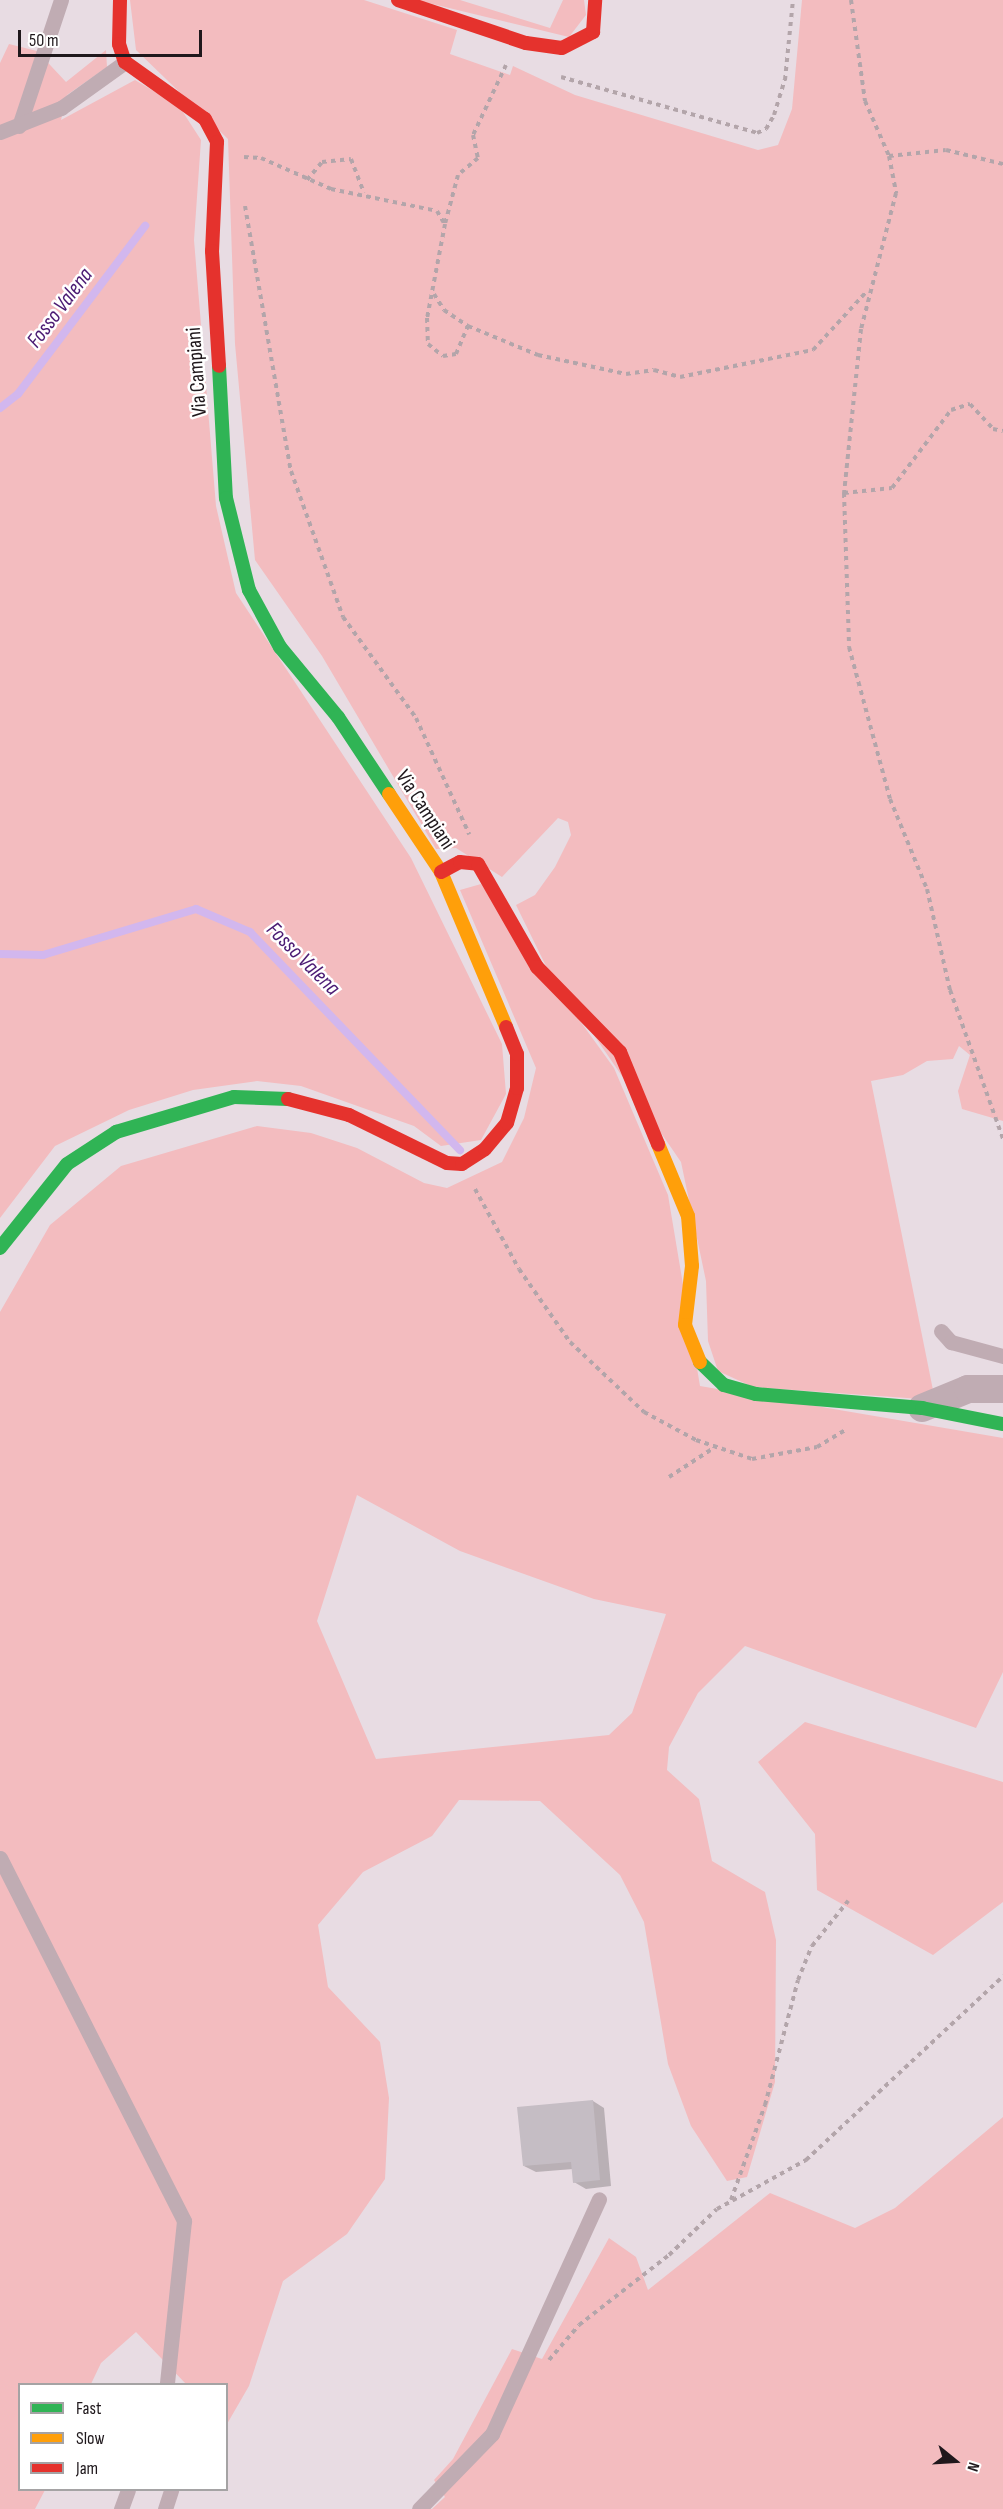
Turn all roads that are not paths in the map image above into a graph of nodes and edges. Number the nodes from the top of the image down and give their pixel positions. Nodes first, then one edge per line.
1 (61, 0) edge
2 (120, 0) edge
3 (398, 0) edge
4 (595, 0) edge
5 (125, 62) junction
6 (19, 126) junction
7 (0, 132) edge
8 (441, 872) junction
9 (0, 1248) edge
10 (941, 1331) dead end
11 (1003, 1356) edge
12 (1003, 1389) edge
13 (922, 1408) junction
14 (1003, 1424) edge
15 (0, 1858) edge
16 (598, 2199) dead end
17 (167, 2383) edge
18 (128, 2491) edge
19 (171, 2491) edge
20 (121, 2509) edge
21 (165, 2509) edge
22 (419, 2509) edge

1 - 6 lane
2 - 5 street
3 - 4 street
5 - 6 lane
5 - 8 street, Via Campiani
6 - 7 lane
8 - 9 street, Via Campiani
8 - 13 street
10 - 11 lane
12 - 13 street
13 - 14 street
15 - 17 lane
16 - 22 lane
18 - 20 lane
19 - 21 lane

